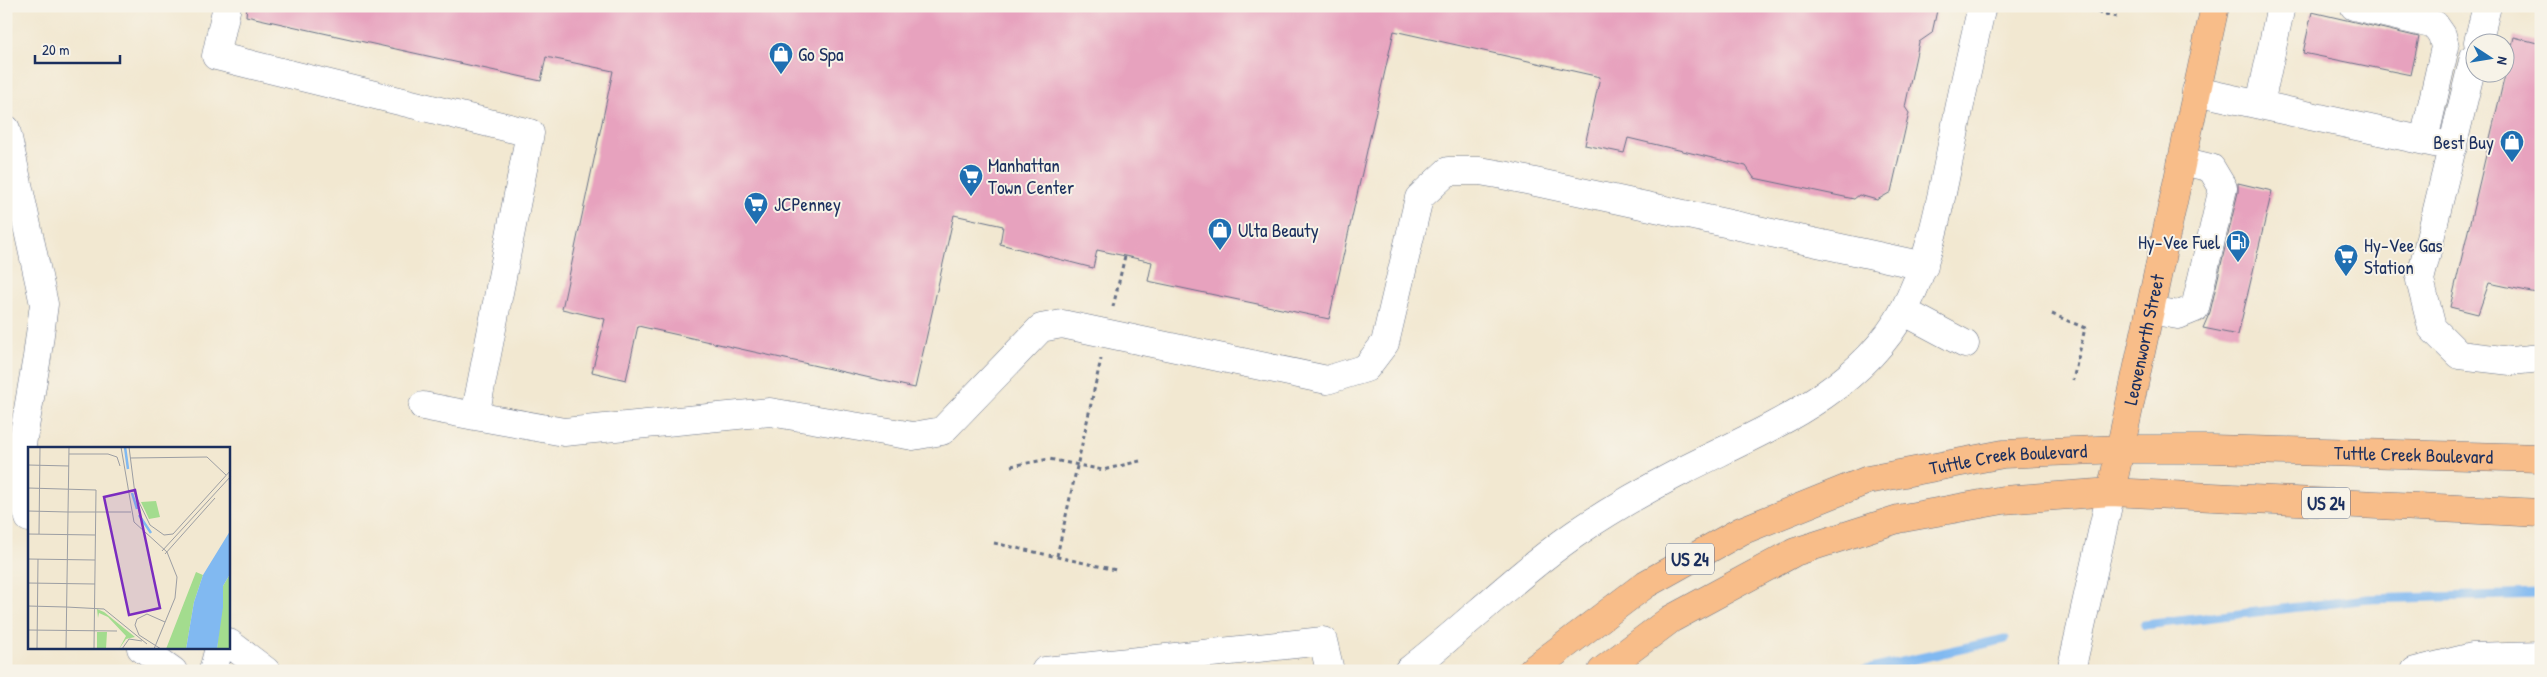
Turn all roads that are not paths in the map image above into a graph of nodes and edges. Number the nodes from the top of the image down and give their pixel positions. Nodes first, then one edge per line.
1 (226, 6) edge
2 (1982, 6) edge
3 (2215, 6) edge
4 (2281, 6) edge
5 (2354, 6) edge
6 (2487, 6) edge
7 (2480, 32) edge
8 (2468, 82) edge
9 (2196, 91) junction
10 (2260, 104) junction
11 (6, 129) edge
12 (2424, 140) junction
13 (2452, 147) junction
14 (2182, 161) junction
15 (1924, 266) junction
16 (2150, 310) junction
17 (1903, 311) junction
18 (1965, 344) dead end
19 (2541, 358) edge
20 (423, 406) dead end
21 (475, 416) junction
22 (2120, 449) junction
23 (2541, 458) edge
24 (2111, 492) junction
25 (2541, 513) edge
26 (28, 515) edge
27 (230, 644) edge
28 (144, 650) edge
29 (218, 650) edge
30 (2541, 655) edge
31 (172, 671) edge
32 (213, 671) edge
33 (266, 671) edge
34 (1045, 671) edge
35 (1330, 671) edge
36 (1408, 671) edge
37 (1531, 671) edge
38 (1602, 671) edge
39 (2072, 671) edge
40 (2415, 671) edge

1 - 21 street
2 - 15 street
3 - 9 main road, Leavenworth Street
4 - 10 street
5 - 12 street
6 - 7 street
8 - 13 street
9 - 10 street
9 - 14 main road, Leavenworth Street
10 - 12 street
11 - 26 street
12 - 13 street
13 - 19 street
14 - 16 main road, Leavenworth Street
14 - 16 street
15 - 17 street
15 - 21 street
16 - 22 main road, Leavenworth Street
17 - 18 street
17 - 36 street
20 - 21 street
22 - 23 main road, Tuttle Creek Boulevard / US 24
22 - 24 main road, Leavenworth Street
22 - 37 main road, Tuttle Creek Boulevard / US 24
24 - 25 main road, US 24
24 - 38 main road, US 24
24 - 39 street, Leavenworth Street
27 - 33 street
28 - 31 street
29 - 32 street
30 - 40 street
34 - 35 street

